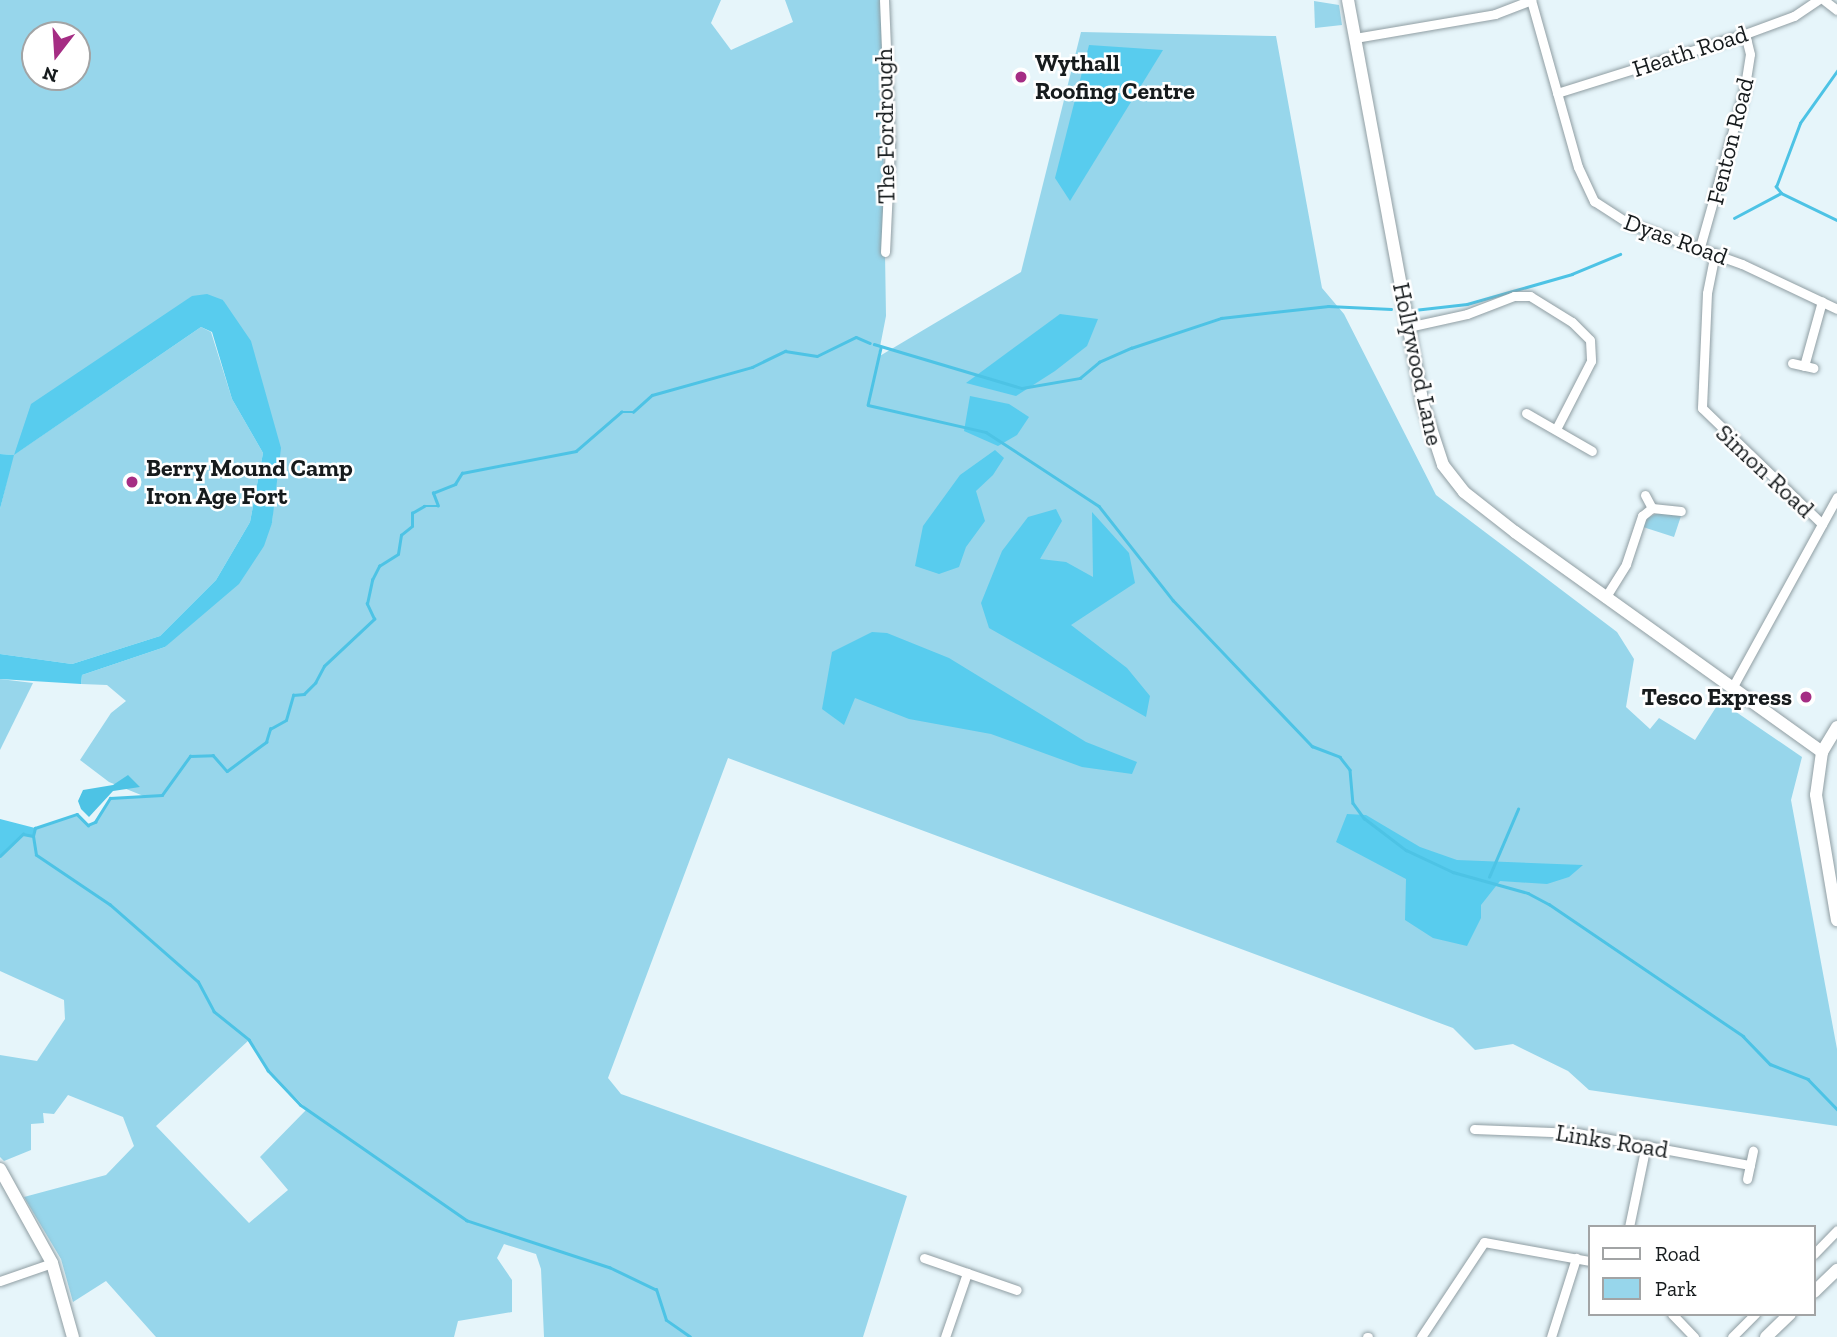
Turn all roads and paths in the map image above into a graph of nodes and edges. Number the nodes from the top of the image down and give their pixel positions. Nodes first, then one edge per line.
1 (884, 0) edge
2 (1348, 0) edge
3 (1531, 0) edge
4 (1818, 0) edge
5 (1824, 0) edge
6 (1837, 10) edge
7 (1745, 34) junction
8 (1355, 38) junction
9 (1557, 93) junction
10 (1700, 247) junction
11 (885, 252) dead end
12 (1715, 253) junction
13 (1822, 300) junction
14 (1837, 309) edge
15 (1408, 327) junction
16 (1792, 363) dead end
17 (1526, 413) dead end
18 (1556, 429) junction
19 (1592, 451) dead end
20 (1645, 495) dead end
21 (1837, 497) edge
22 (1652, 508) junction
23 (1681, 511) dead end
24 (1822, 524) junction
25 (1605, 598) junction
26 (1732, 688) junction
27 (1837, 727) edge
28 (1822, 752) junction
29 (1837, 920) edge
30 (1474, 1129) dead end
31 (1646, 1145) junction
32 (1753, 1151) dead end
33 (1750, 1165) junction
34 (0, 1170) edge
35 (1747, 1179) dead end
36 (1629, 1225) edge
37 (1837, 1230) edge
38 (1816, 1252) edge
39 (924, 1258) dead end
40 (1576, 1258) junction
41 (1588, 1261) edge
42 (52, 1262) junction
43 (1837, 1270) edge
44 (967, 1273) junction
45 (0, 1281) edge
46 (1017, 1290) dead end
47 (1816, 1290) edge
48 (1674, 1316) edge
49 (1753, 1316) edge
50 (1788, 1316) edge
51 (73, 1337) edge
52 (945, 1337) edge
53 (1421, 1337) edge
54 (1551, 1337) edge
55 (1695, 1337) edge
56 (1732, 1337) edge
57 (1766, 1337) edge

1 - 11 street, The Fordrough
2 - 8 street, Hollywood Lane
3 - 8 street
3 - 9 street, Dyas Road
4 - 7 street, Heath Road
5 - 6 street
7 - 9 street, Heath Road
7 - 10 street, Fenton Road
8 - 15 street, Hollywood Lane
9 - 10 street, Dyas Road
10 - 12 street, Dyas Road
12 - 13 street, Dyas Road
12 - 24 street, Simon Road
13 - 14 street, Dyas Road
13 - 16 street
15 - 18 street
15 - 25 street, Hollywood Lane
17 - 18 street
18 - 19 street
20 - 22 street
21 - 24 street
22 - 23 street
22 - 25 street
24 - 26 street
25 - 26 street, Hollywood Lane
26 - 28 street, Hollywood Lane
27 - 28 street
28 - 29 street
30 - 31 street, Links Road
31 - 33 street, Links Road
31 - 36 street
32 - 33 street
33 - 35 street
34 - 42 street
37 - 38 street
39 - 44 street
40 - 41 street
40 - 53 street
40 - 54 street
42 - 45 street
42 - 51 street
43 - 47 street
44 - 46 street
44 - 52 street
48 - 55 street
49 - 56 street
50 - 57 street

